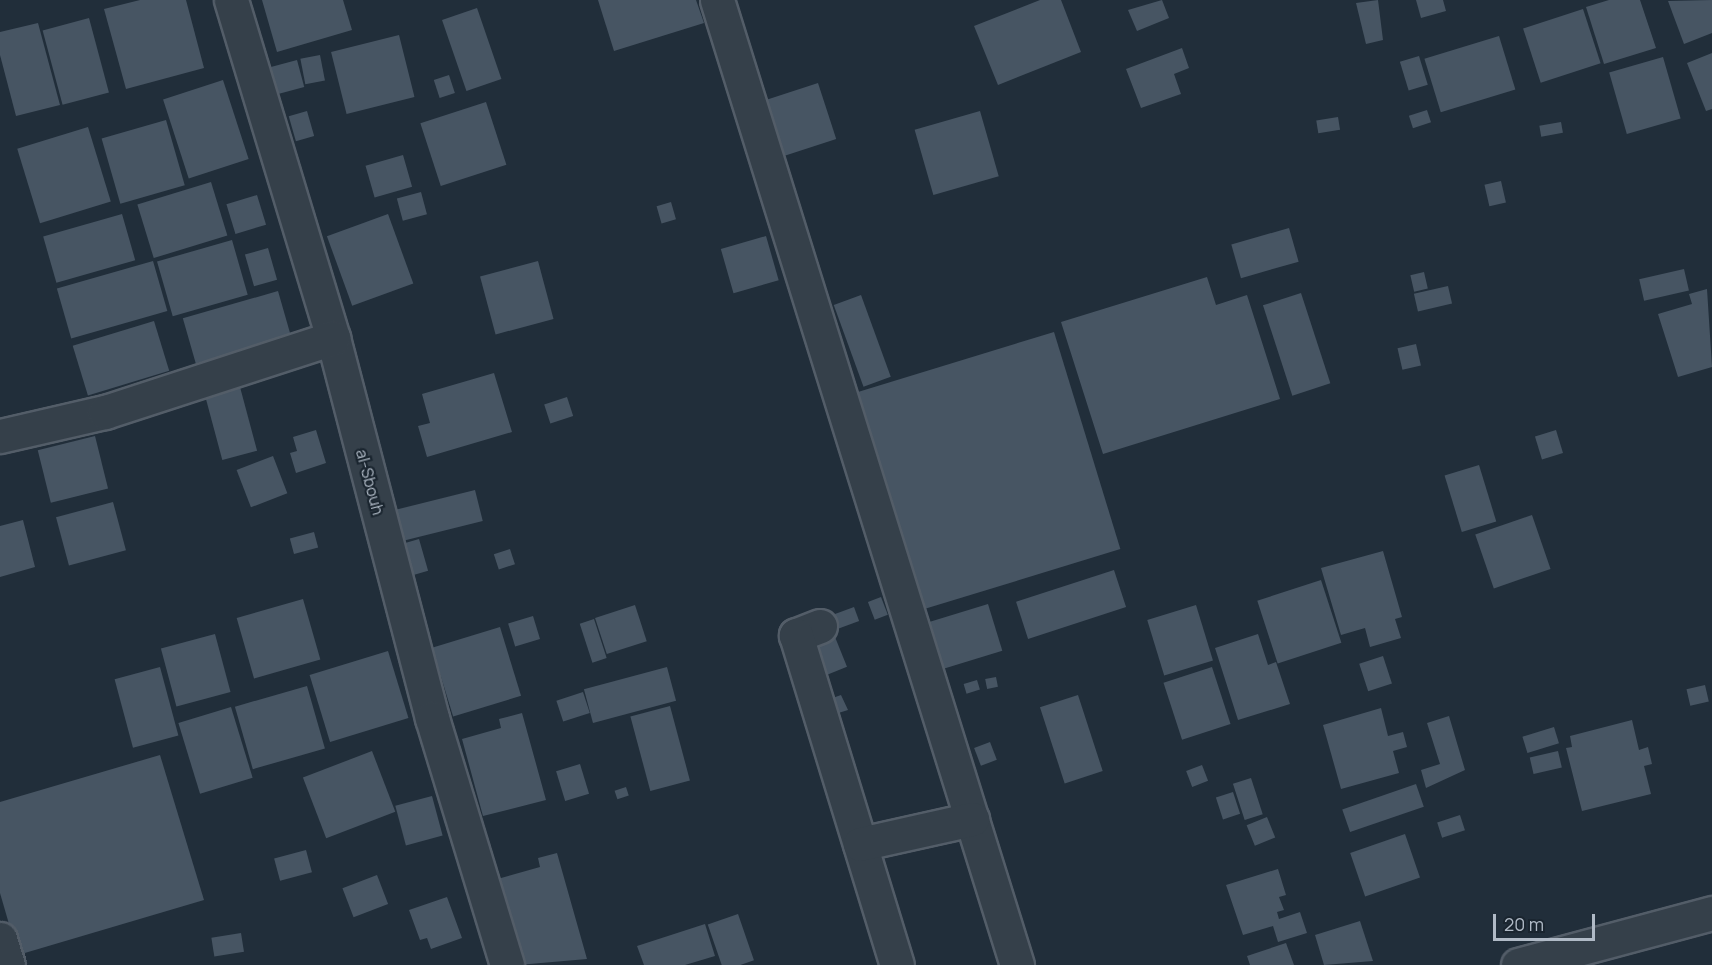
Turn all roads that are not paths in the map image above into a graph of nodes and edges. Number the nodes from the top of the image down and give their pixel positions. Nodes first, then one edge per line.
1 (231, 0) edge
2 (717, 0) edge
3 (333, 338) junction
4 (0, 436) edge
5 (820, 626) dead end
6 (972, 819) junction
7 (860, 844) junction
8 (1712, 913) edge
9 (0, 939) edge
10 (8, 965) edge
11 (507, 965) edge
12 (897, 965) edge
13 (1017, 965) edge
14 (1518, 965) edge

1 - 3 street, al-Sbouh
2 - 6 street
3 - 4 street
3 - 11 street, al-Sbouh
5 - 7 street
6 - 7 street
6 - 13 street
7 - 12 street
8 - 14 street
9 - 10 street

